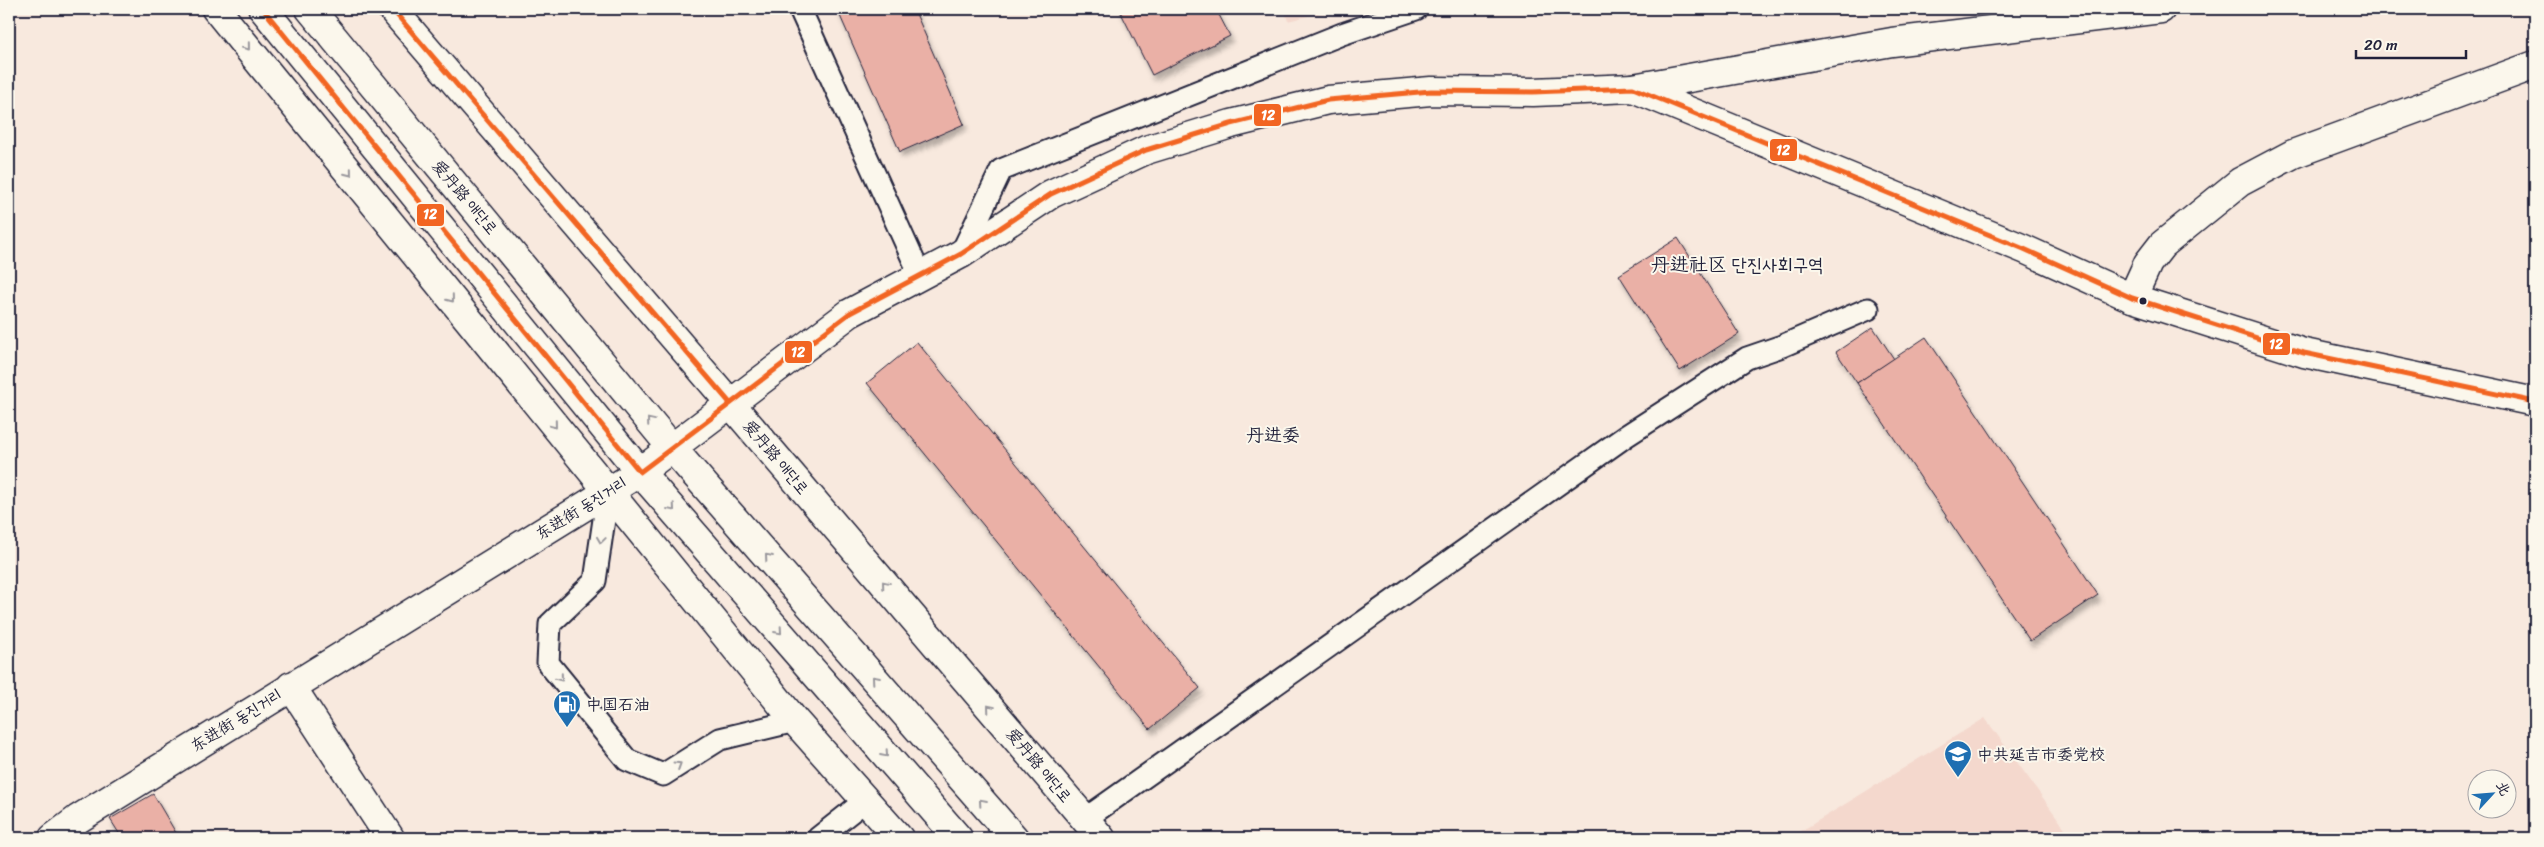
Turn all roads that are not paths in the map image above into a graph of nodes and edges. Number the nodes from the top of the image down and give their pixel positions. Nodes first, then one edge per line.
1 (216, 9) edge
2 (263, 9) edge
3 (310, 9) edge
4 (392, 9) edge
5 (800, 9) edge
6 (1416, 9) edge
7 (2161, 9) edge
8 (2535, 65) edge
9 (1633, 88) junction
10 (961, 254) junction
11 (921, 277) junction
12 (2132, 298) junction
13 (1868, 309) dead end
14 (2535, 402) edge
15 (730, 403) junction
16 (672, 448) junction
17 (640, 472) junction
18 (608, 492) junction
19 (291, 686) junction
20 (795, 721) junction
21 (866, 800) junction
22 (1093, 829) edge
23 (53, 838) edge
24 (390, 838) edge
25 (818, 838) edge
26 (899, 838) edge
27 (958, 838) edge
28 (1014, 838) edge

1 -> 18 street
2 - 17 street
16 -> 3 street, 爱丹路 애단로
4 - 15 street, 爱丹路 애단로
5 - 11 lane
6 - 10 lane
7 - 9 street
8 - 12 street
9 - 10 street, 东进街 동진거리
9 - 12 street, 东进街 동진거리
10 - 11 street, 东进街 동진거리
11 - 15 street, 东进街 동진거리
12 - 14 street, 东进街 동진거리
13 - 22 lane
15 - 16 street, 东进街 동진거리
22 -> 15 street, 爱丹路 애단로
16 - 17 street, 东进街 동진거리
28 -> 16 street, 爱丹路 애단로
17 - 18 street, 东进街 동진거리
17 -> 27 street
18 - 19 street, 东进街 동진거리
18 - 20 street
18 -> 20 lane
19 - 23 street, 东进街 동진거리
19 - 24 street
20 - 21 street
21 - 25 lane
21 - 26 street

